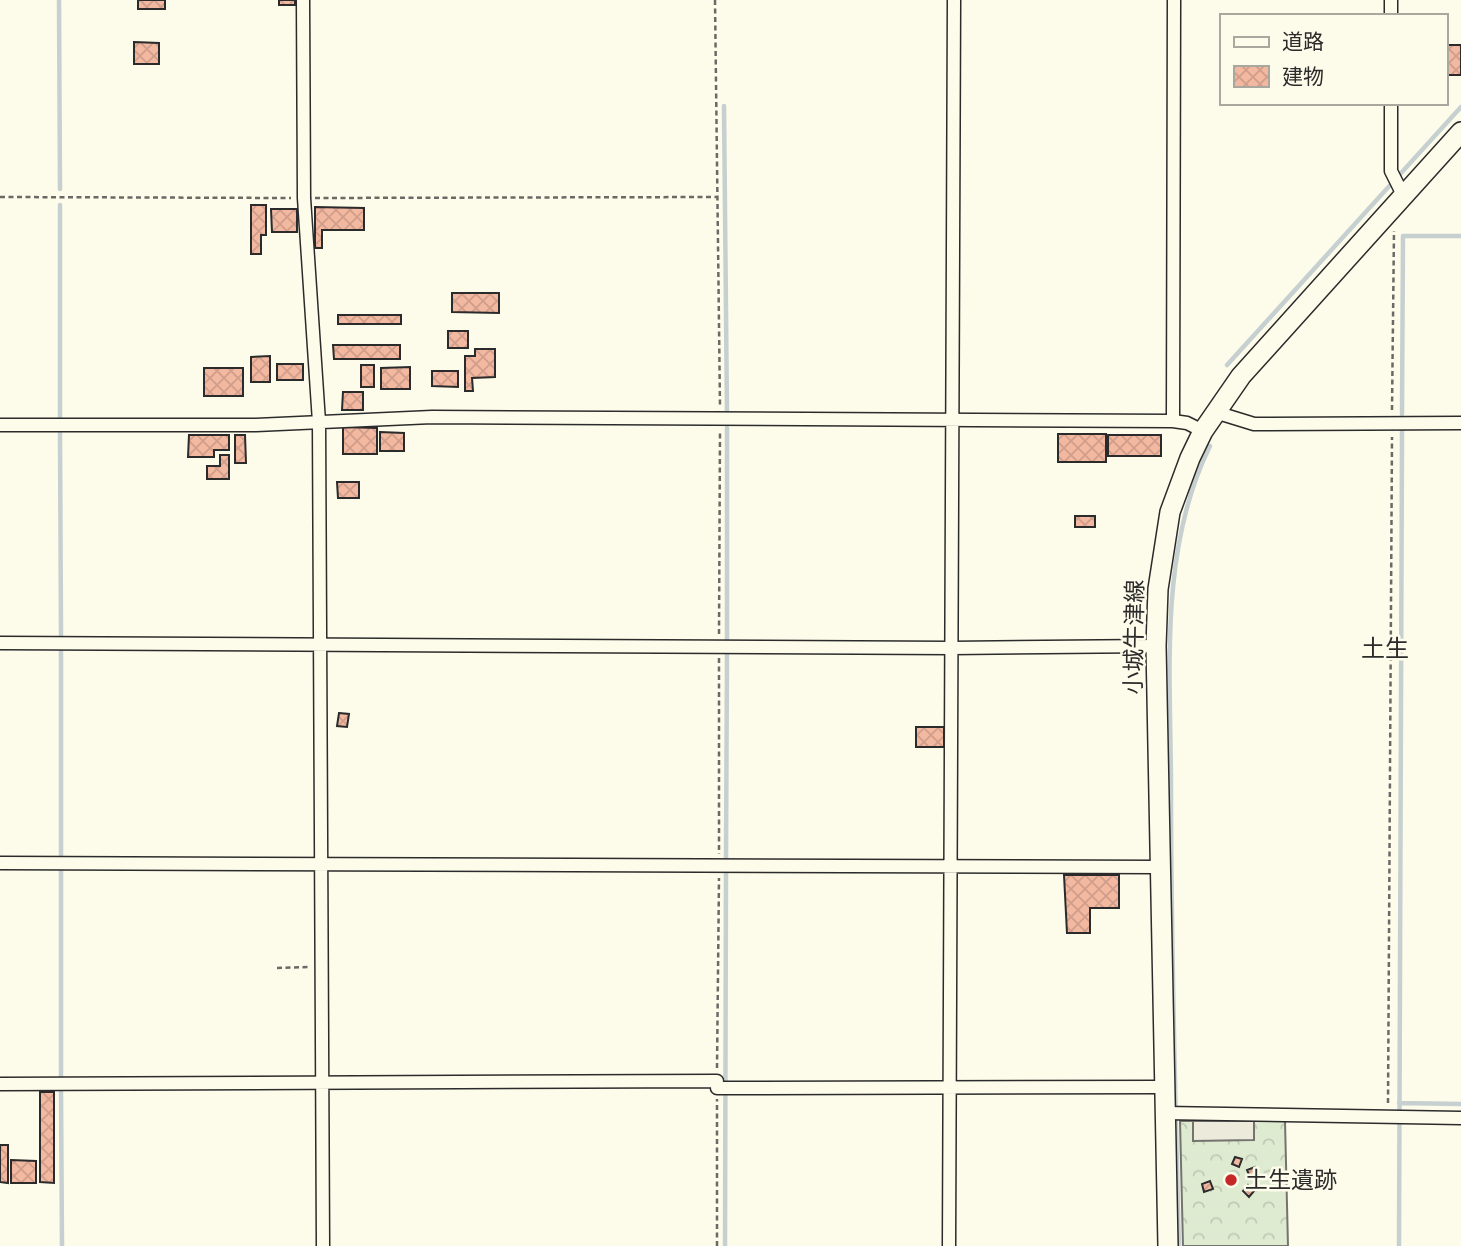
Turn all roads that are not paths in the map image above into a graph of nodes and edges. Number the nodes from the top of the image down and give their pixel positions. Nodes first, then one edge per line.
1 (303, 0) edge
2 (954, 0) edge
3 (1174, 0) edge
4 (1391, 105) edge
5 (1461, 132) edge
6 (1398, 186) junction
7 (1215, 412) junction
8 (953, 421) junction
9 (1173, 421) junction
10 (318, 422) junction
11 (1461, 423) edge
12 (0, 425) edge
13 (1203, 431) junction
14 (0, 643) edge
15 (321, 644) junction
16 (1156, 646) junction
17 (952, 648) junction
18 (0, 863) edge
19 (320, 863) junction
20 (951, 866) junction
21 (1159, 867) junction
22 (321, 1083) junction
23 (0, 1084) edge
24 (950, 1087) junction
25 (1164, 1087) junction
26 (1173, 1113) junction
27 (1461, 1118) edge
28 (323, 1246) edge
29 (949, 1246) edge
30 (1168, 1246) edge

1 - 10 street
2 - 8 street
3 - 9 street
4 - 6 street
5 - 6 main road, 小城牛津線
6 - 7 main road, 小城牛津線
7 - 11 street
7 - 13 main road, 小城牛津線
8 - 9 street
8 - 10 street
8 - 17 street
9 - 13 street
10 - 12 street
10 - 15 street
13 - 16 main road, 小城牛津線
14 - 15 street
15 - 17 street
15 - 19 street
16 - 17 street
16 - 21 main road, 小城牛津線
17 - 20 street
18 - 19 street
19 - 20 street
19 - 22 street
20 - 21 street
20 - 24 street
21 - 25 main road, 小城牛津線
22 - 23 street
22 - 24 street
22 - 28 street
24 - 25 street
24 - 29 street
25 - 26 main road, 小城牛津線
26 - 27 street
26 - 30 main road, 小城牛津線

